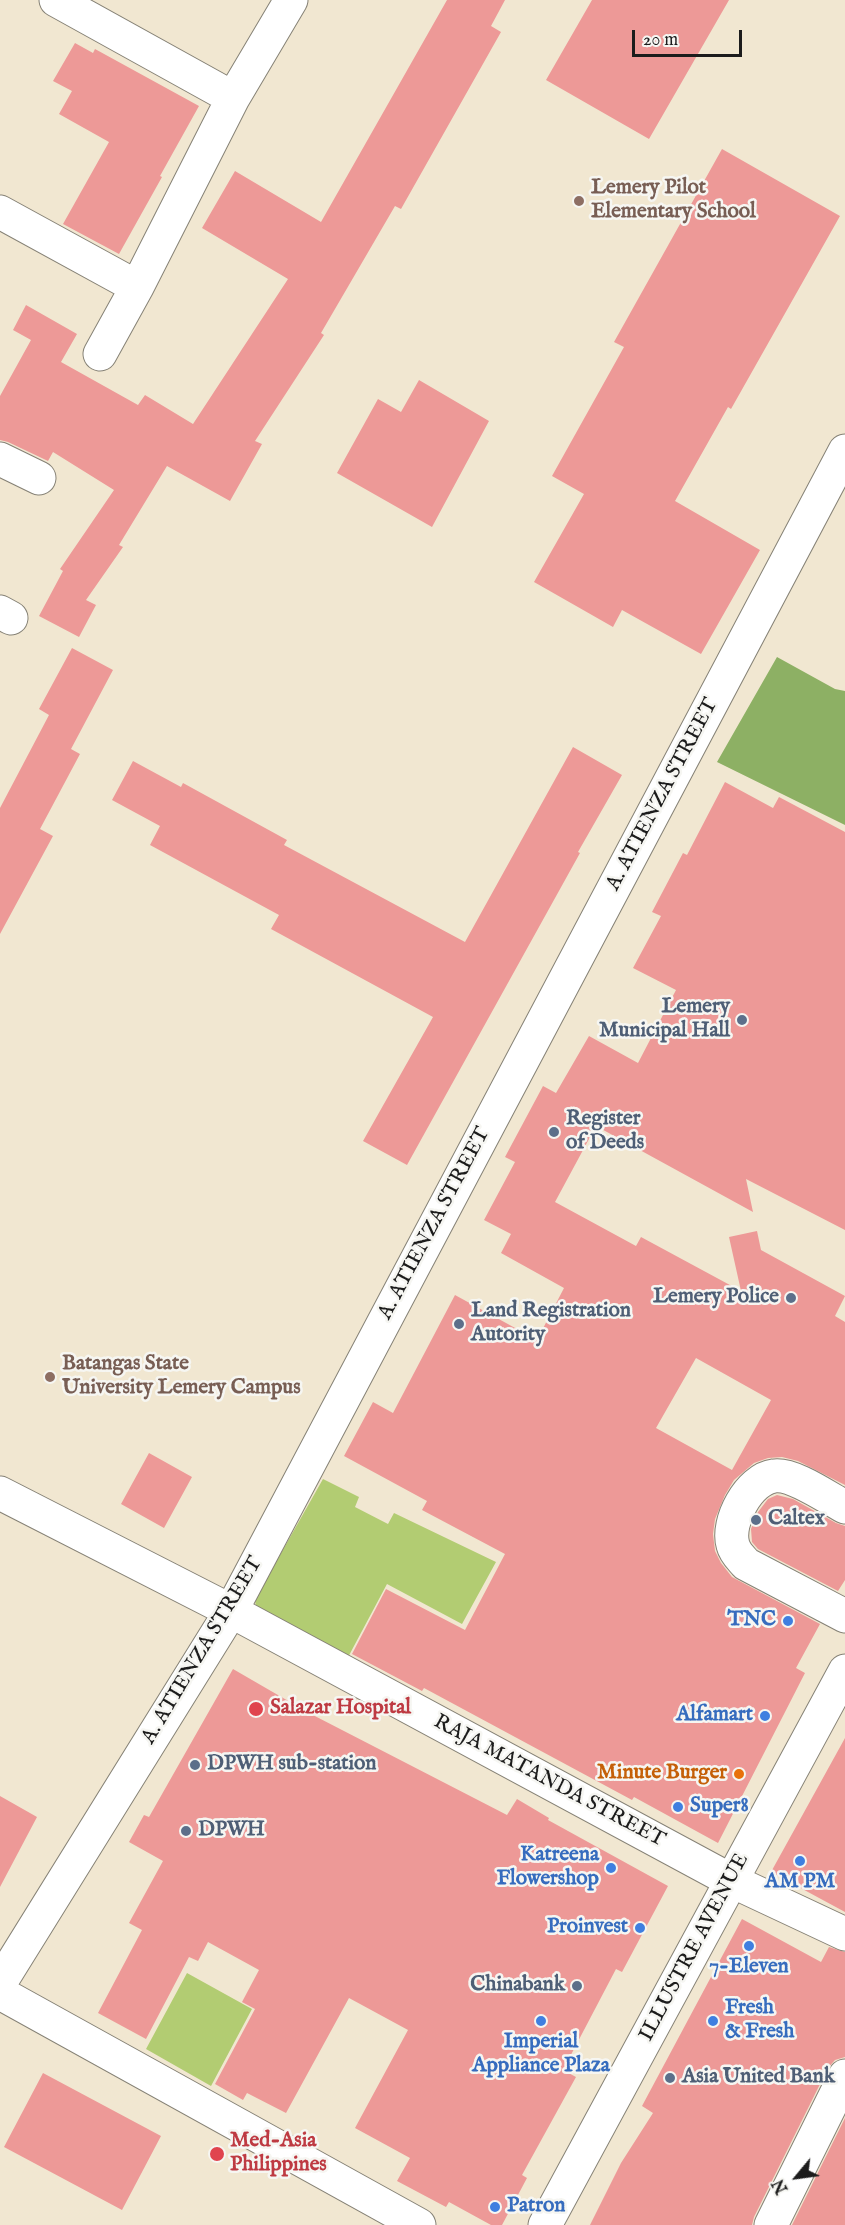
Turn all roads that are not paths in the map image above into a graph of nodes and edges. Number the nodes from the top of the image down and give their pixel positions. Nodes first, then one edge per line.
1 (56, 0) edge
2 (291, 0) edge
3 (233, 98) junction
4 (0, 213) edge
5 (137, 287) junction
6 (100, 354) dead end
7 (845, 451) edge
8 (0, 459) edge
9 (39, 478) dead end
10 (0, 1494) edge
11 (845, 1507) edge
12 (231, 1611) junction
13 (845, 1616) edge
14 (845, 1671) edge
15 (732, 1881) junction
16 (845, 1934) edge
17 (0, 1983) edge
18 (0, 1993) edge
19 (845, 2076) edge
20 (419, 2225) edge
21 (545, 2225) edge
22 (771, 2225) edge

1 - 3 street
2 - 3 street
3 - 5 street
4 - 5 street
5 - 6 street
7 - 12 street, A. ATIENZA STREET
8 - 9 street
10 - 12 street, RAJA MATANDA STREET
11 - 13 street
12 - 15 street, RAJA MATANDA STREET
12 - 17 street, A. ATIENZA STREET
14 - 15 street, ILLUSTRE AVENUE
15 - 16 street, RAJA MATANDA STREET
15 - 21 street, ILLUSTRE AVENUE
18 - 20 street
19 - 22 street

